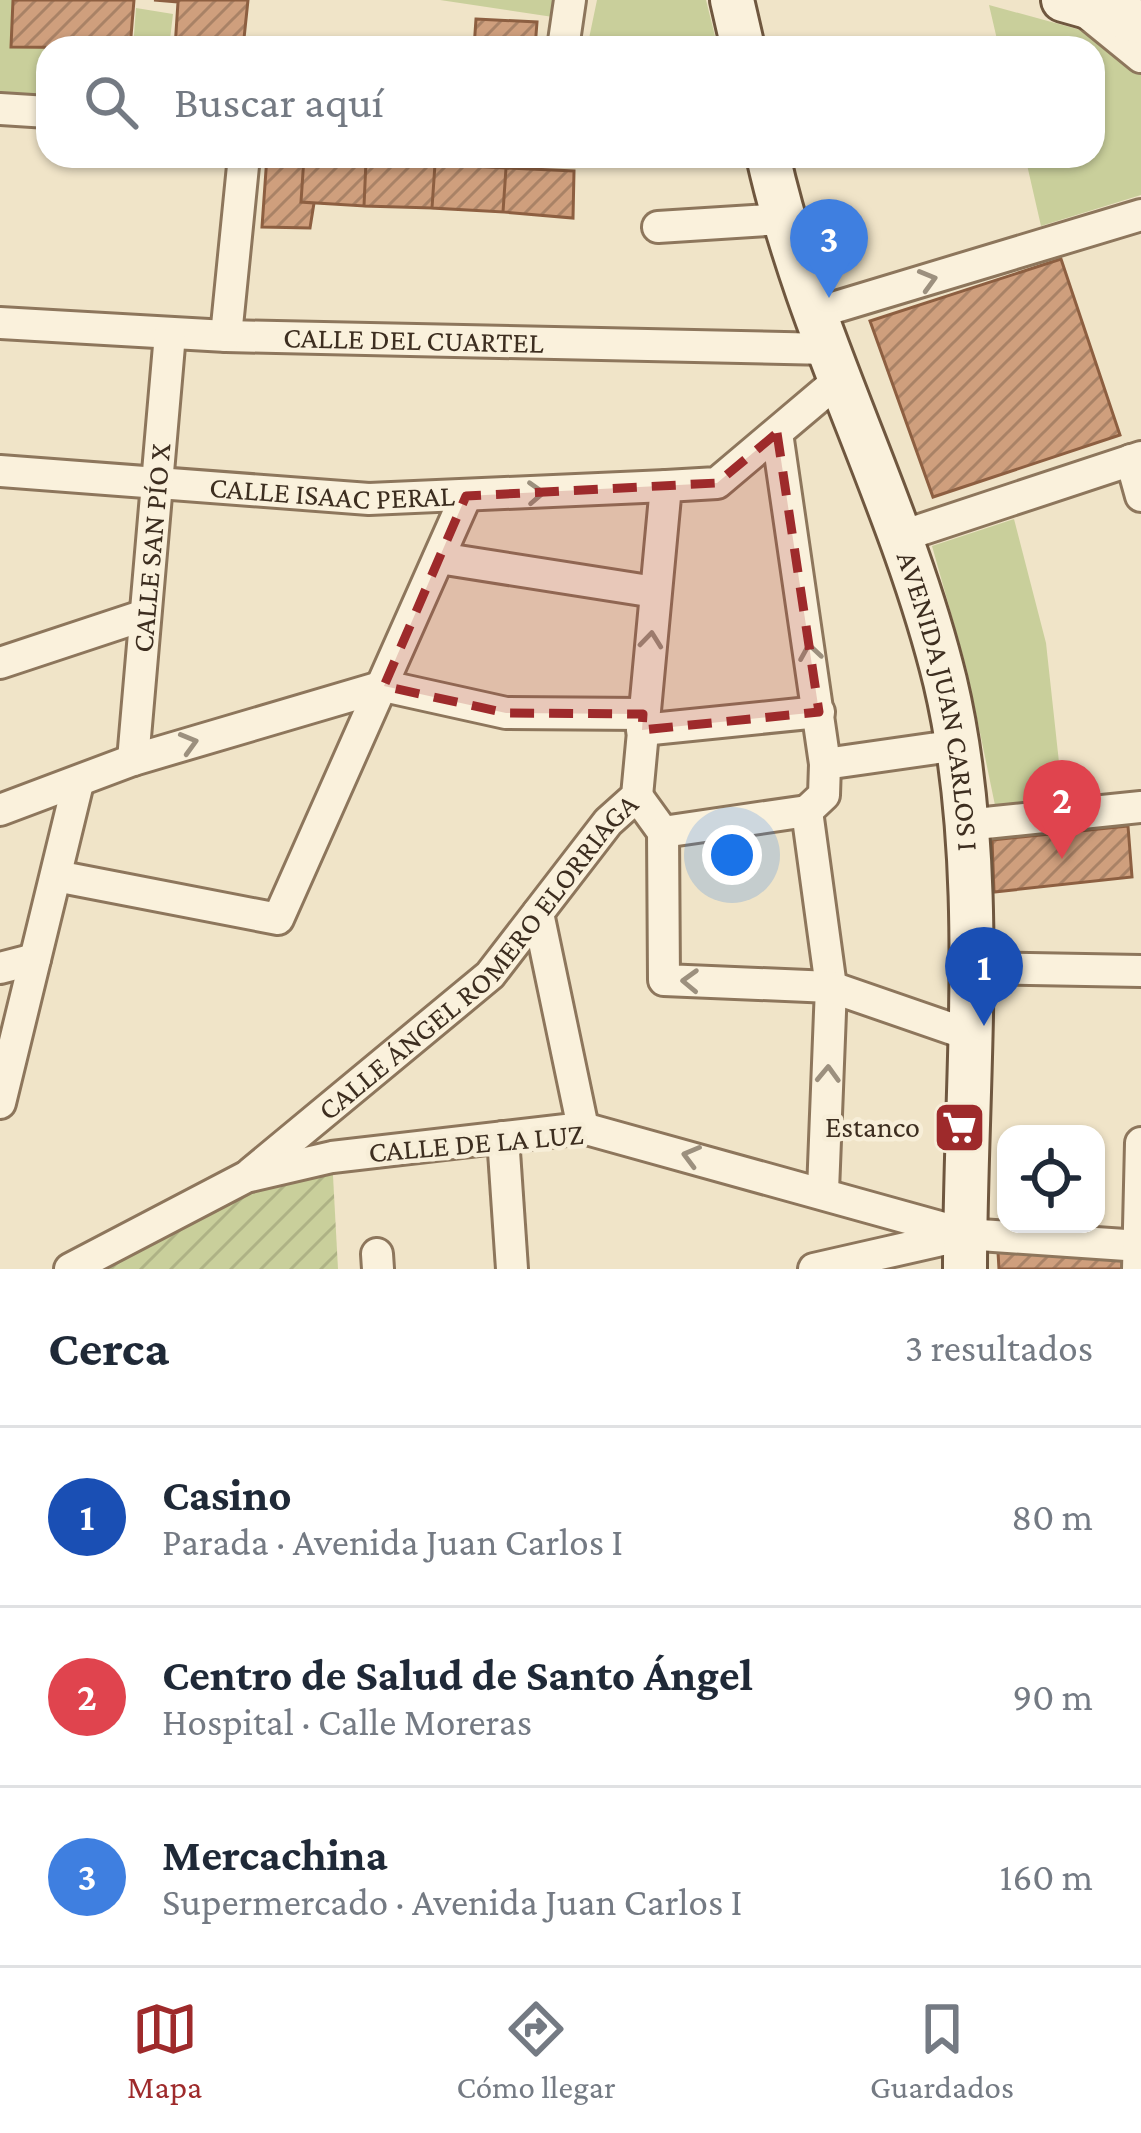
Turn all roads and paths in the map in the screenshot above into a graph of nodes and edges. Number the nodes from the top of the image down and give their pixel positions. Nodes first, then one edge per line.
1 (570, 0) edge
2 (736, 0) edge
3 (1070, 3) edge
4 (1141, 22) edge
5 (565, 36) edge
6 (741, 36) edge
7 (1141, 57) edge
8 (0, 109) edge
9 (36, 111) edge
10 (243, 168) edge
11 (771, 168) edge
12 (1141, 215) edge
13 (783, 219) junction
14 (658, 226) dead end
15 (0, 323) edge
16 (170, 334) junction
17 (226, 336) junction
18 (828, 347) junction
19 (777, 433) junction
20 (1136, 459) edge
21 (0, 471) edge
22 (156, 484) junction
23 (666, 486) junction
24 (466, 496) junction
25 (1141, 496) edge
26 (899, 537) junction
27 (439, 558) junction
28 (655, 592) junction
29 (145, 615) junction
30 (0, 663) edge
31 (384, 686) junction
32 (819, 712) junction
33 (643, 722) junction
34 (958, 745) junction
35 (133, 760) junction
36 (825, 764) junction
37 (78, 783) junction
38 (637, 796) junction
39 (1141, 807) edge
40 (0, 810) edge
41 (807, 811) junction
42 (966, 825) junction
43 (663, 832) junction
44 (56, 875) junction
45 (538, 913) junction
46 (35, 959) junction
47 (0, 968) edge
48 (968, 968) junction
49 (1141, 970) edge
50 (831, 987) junction
51 (967, 1034) junction
52 (0, 1103) edge
53 (315, 1116) junction
54 (583, 1127) junction
55 (503, 1137) junction
56 (1141, 1143) edge
57 (332, 1157) junction
58 (246, 1177) junction
59 (823, 1191) junction
60 (965, 1252) edge
61 (1139, 1254) edge
62 (70, 1269) edge
63 (512, 1269) edge
64 (814, 1269) edge

1 - 5 street
2 - 6 main road
3 - 4 main road
3 - 7 street
8 - 9 street
10 - 17 street
11 - 13 main road, AVENIDA JUAN CARLOS I
18 -> 12 street
13 - 14 street
13 - 18 main road, AVENIDA JUAN CARLOS I
15 - 16 street, CALLE DEL CUARTEL
16 - 17 street, CALLE DEL CUARTEL
16 - 22 street, CALLE SAN PÍO X
17 - 18 street, CALLE DEL CUARTEL
18 - 19 street
18 - 26 main road, AVENIDA JUAN CARLOS I
19 - 23 street
32 -> 19 street
20 - 25 street
20 - 26 street
21 - 22 street, CALLE ISAAC PERAL
22 - 24 street, CALLE ISAAC PERAL
22 - 29 street, CALLE SAN PÍO X
24 -> 23 street, CALLE ISAAC PERAL
23 - 28 street, CALLE ÁNGEL ROMERO ELORRIAGA
24 - 27 street
26 - 34 main road, AVENIDA JUAN CARLOS I
27 - 28 street
27 - 31 street
33 -> 28 street, CALLE ÁNGEL ROMERO ELORRIAGA
29 - 30 street
29 - 35 street, CALLE SAN PÍO X
31 - 33 street
35 -> 31 street
31 - 44 street
32 - 33 street
32 - 36 street
33 - 38 street, CALLE ÁNGEL ROMERO ELORRIAGA
34 - 36 street
34 - 42 main road, AVENIDA JUAN CARLOS I
35 - 37 street
36 - 41 street
37 - 40 street
37 - 44 street
38 - 43 street
38 - 45 street, CALLE ÁNGEL ROMERO ELORRIAGA
39 - 42 street
41 - 43 street
41 - 50 street
42 - 48 main road, AVENIDA JUAN CARLOS I
50 -> 43 street
44 - 46 street
45 - 53 street, CALLE ÁNGEL ROMERO ELORRIAGA
45 - 54 street
46 - 47 street
46 - 52 street
48 - 49 street
48 - 51 main road, AVENIDA JUAN CARLOS I
50 - 51 street
59 -> 50 street
51 - 60 main road, AVENIDA JUAN CARLOS I
53 - 57 street
53 - 58 street, CALLE ÁNGEL ROMERO ELORRIAGA
54 - 55 street, CALLE DE LA LUZ
59 -> 54 street, CALLE DE LA LUZ
55 - 57 street, CALLE DE LA LUZ
55 - 63 street
56 - 61 street
57 - 58 street, CALLE DE LA LUZ
58 - 62 street, CALLE DE LA LUZ
59 - 60 street, CALLE DE LA LUZ
60 - 61 street
60 - 64 street

